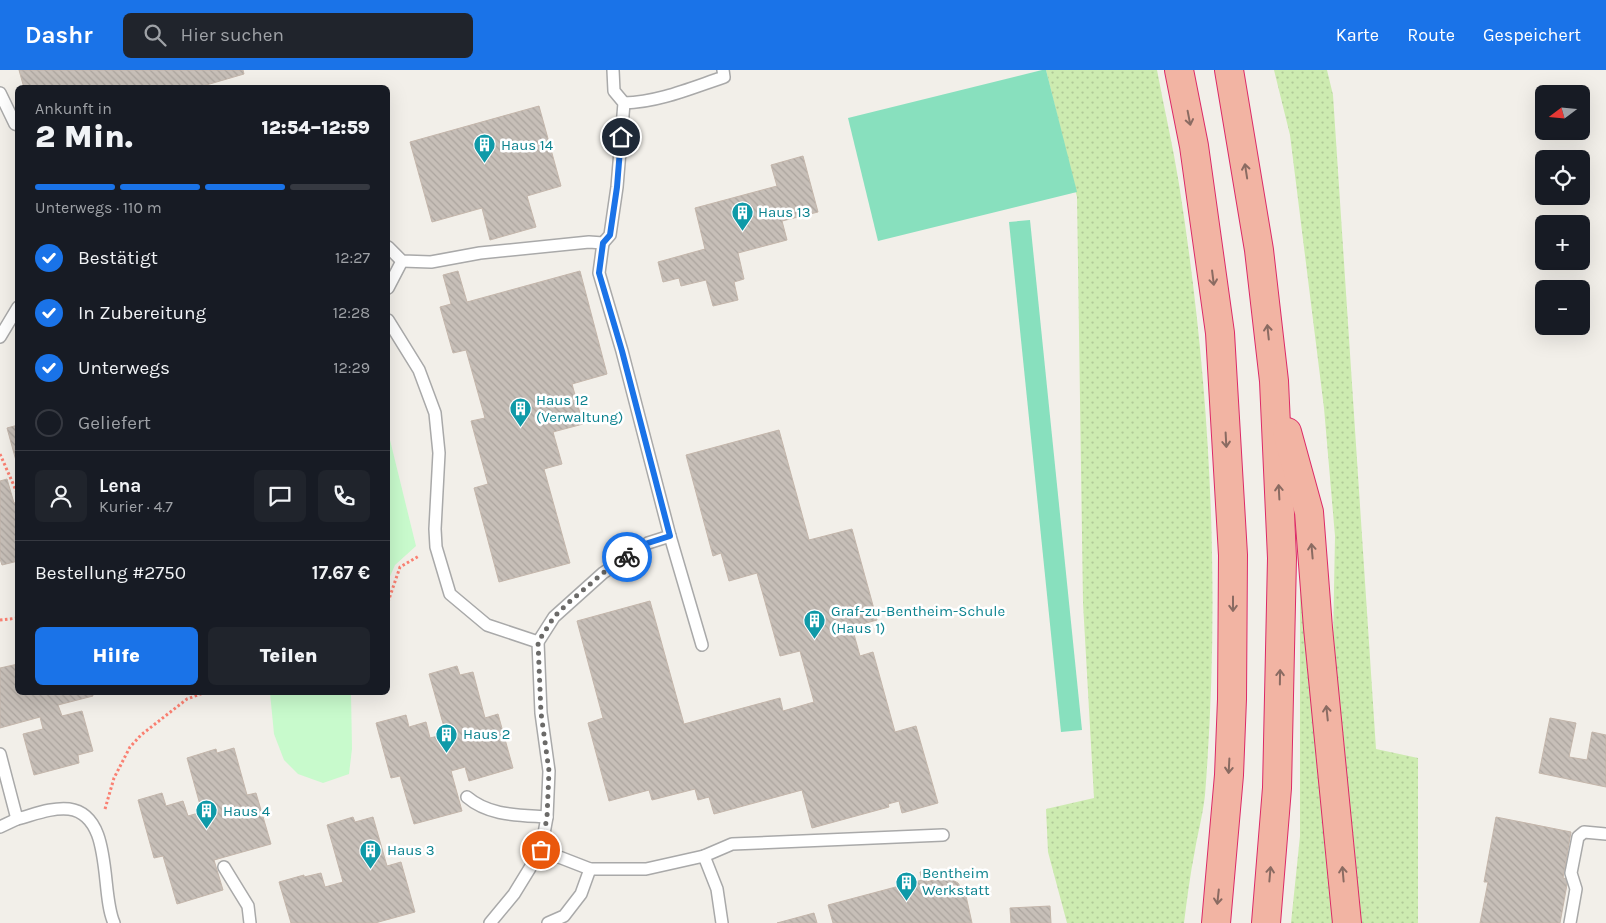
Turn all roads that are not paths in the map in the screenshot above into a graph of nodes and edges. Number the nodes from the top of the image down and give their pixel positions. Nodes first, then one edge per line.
1 (613, 70) edge
2 (723, 70) edge
3 (1179, 70) edge
4 (1228, 70) edge
5 (0, 93) edge
6 (624, 103) junction
7 (15, 124) edge
8 (603, 243) junction
9 (390, 249) edge
10 (402, 262) junction
11 (390, 284) edge
12 (15, 312) edge
13 (390, 323) edge
14 (0, 337) edge
15 (1274, 381) junction
16 (670, 536) junction
17 (538, 642) junction
18 (702, 645) dead end
19 (0, 754) edge
20 (466, 797) dead end
21 (547, 817) junction
22 (17, 819) junction
23 (0, 827) edge
24 (1606, 834) edge
25 (942, 835) dead end
26 (541, 850) junction
27 (704, 856) junction
28 (224, 867) dead end
29 (590, 868) junction
30 (114, 923) edge
31 (250, 923) edge
32 (490, 923) edge
33 (548, 923) edge
34 (722, 923) edge
35 (1216, 923) edge
36 (1266, 923) edge
37 (1347, 923) edge
38 (1570, 923) edge

1 - 6 lane
2 - 6 lane
3 -> 35 highway
15 -> 4 highway
5 - 7 lane
6 - 8 lane
8 - 10 lane
8 - 16 lane
9 - 10 lane
10 - 11 lane
12 - 14 lane
13 - 17 lane
36 -> 15 highway
37 -> 15 highway
16 - 17 lane
16 - 18 lane
17 - 21 lane
19 - 22 lane
20 - 21 lane
21 - 26 lane
22 - 23 lane
22 - 30 lane
24 - 38 lane
25 - 27 lane
26 - 29 lane
26 - 32 lane
27 - 29 lane
27 - 34 lane
28 - 31 lane
29 - 33 lane

